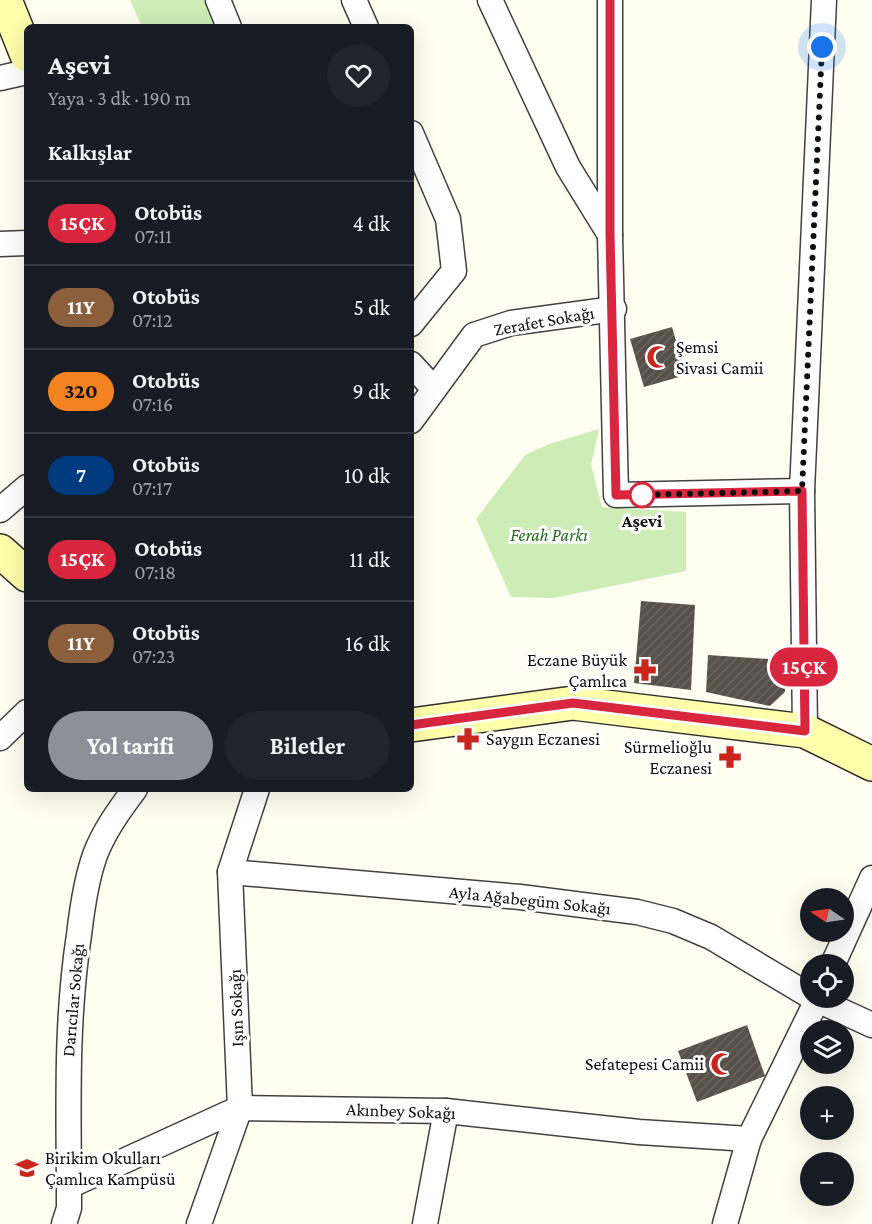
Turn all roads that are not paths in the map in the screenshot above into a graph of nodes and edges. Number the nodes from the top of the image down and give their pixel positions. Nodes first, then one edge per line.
1 (5, 0) edge
2 (218, 0) edge
3 (354, 0) edge
4 (489, 0) edge
5 (610, 0) edge
6 (824, 0) edge
7 (228, 24) edge
8 (365, 24) edge
9 (24, 48) edge
10 (24, 73) edge
11 (0, 78) edge
12 (414, 140) edge
13 (610, 235) junction
14 (24, 243) edge
15 (0, 244) edge
16 (614, 309) junction
17 (414, 320) edge
18 (414, 367) edge
19 (434, 388) junction
20 (414, 417) edge
21 (24, 490) edge
22 (802, 491) junction
23 (0, 510) edge
24 (0, 551) edge
25 (24, 572) edge
26 (24, 715) edge
27 (414, 725) edge
28 (805, 731) junction
29 (0, 738) edge
30 (872, 764) edge
31 (133, 792) edge
32 (256, 792) edge
33 (230, 872) junction
34 (872, 878) edge
35 (838, 954) edge
36 (800, 989) edge
37 (810, 1008) edge
38 (836, 1008) edge
39 (872, 1025) edge
40 (240, 1108) junction
41 (446, 1111) junction
42 (749, 1139) junction
43 (69, 1186) junction
44 (64, 1224) edge
45 (199, 1224) edge
46 (425, 1224) edge
47 (725, 1224) edge

1 - 9 street
2 - 7 street
3 - 8 street
4 - 13 street
5 - 13 street
6 - 22 street
10 - 11 street
12 - 17 street
13 - 16 street
14 - 15 street
16 - 19 street, Zerafet Sokağı
16 - 22 street
18 - 19 street
19 - 20 street, Zerafet Sokağı
21 - 23 street
22 - 28 street
24 - 25 street
26 - 29 street
27 - 28 street
28 - 30 street
31 - 43 street, Darıcılar Sokağı
32 - 33 street, Işın Sokağı
33 - 36 street, Ayla Ağabegüm Sokağı
33 - 40 street, Işın Sokağı
34 - 35 street
37 - 42 street
38 - 39 street, Ayla Ağabegüm Sokağı
40 - 41 street, Akınbey Sokağı
40 - 43 street, Akınbey Sokağı
40 - 45 street, Işın Sokağı
41 - 42 street, Akınbey Sokağı
41 - 46 street
42 - 47 street
43 - 44 street, Darıcılar Sokağı

